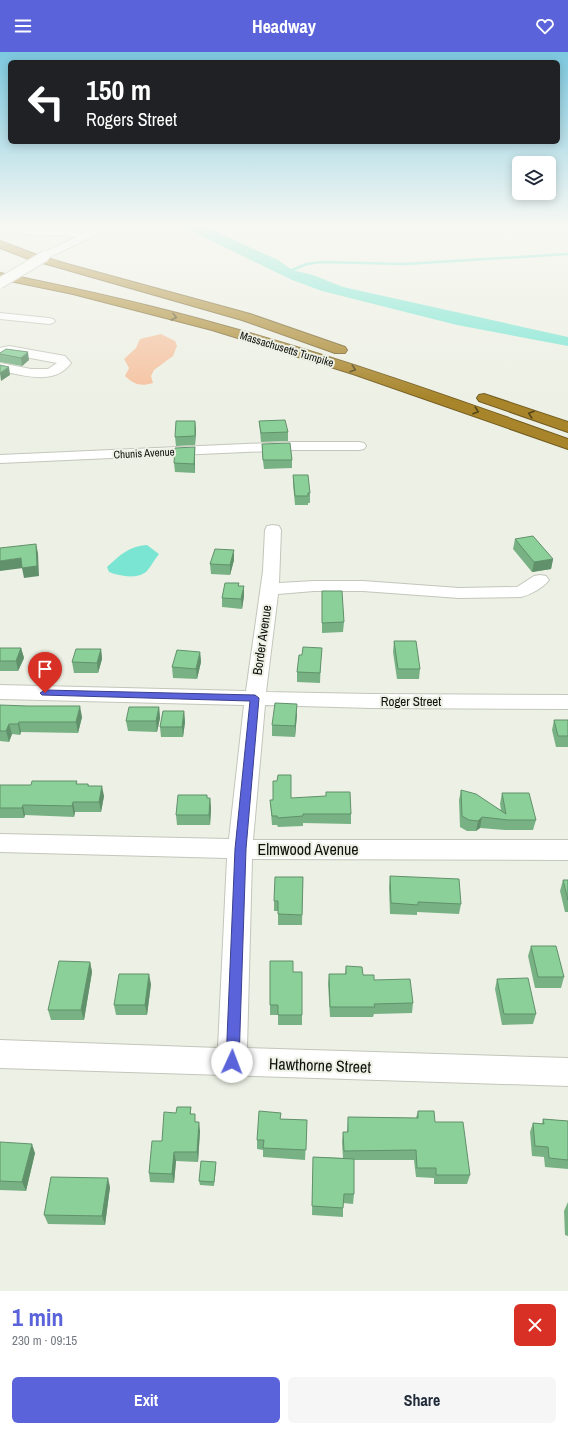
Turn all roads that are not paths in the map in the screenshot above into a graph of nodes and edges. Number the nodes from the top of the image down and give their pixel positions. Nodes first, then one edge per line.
1 (26, 282) edge
2 (39, 282) edge
3 (119, 282) edge
4 (0, 316) edge
5 (49, 321) dead end
6 (340, 350) junction
7 (0, 352) edge
8 (355, 355) dead end
9 (0, 367) edge
10 (474, 394) dead end
11 (568, 426) edge
12 (568, 444) edge
13 (359, 446) dead end
14 (0, 459) edge
15 (272, 530) dead end
16 (540, 580) dead end
17 (269, 589) junction
18 (0, 692) edge
19 (255, 698) junction
20 (568, 702) edge
21 (0, 843) edge
22 (240, 849) junction
23 (568, 850) edge
24 (0, 1054) edge
25 (232, 1062) junction
26 (568, 1072) edge

1 -> 12 highway, Massachusetts Turnpike
2 - 6 highway, Massachusetts Turnpike
3 - 6 highway
4 - 5 street
6 - 8 highway, Massachusetts Turnpike
7 - 9 street
11 -> 10 highway
13 - 14 street, Chunis Avenue
15 - 17 street, Border Avenue
16 - 17 street
17 - 19 street, Border Avenue
18 - 19 street, Roger Street
19 - 20 street, Roger Street
19 - 22 street, Border Avenue
21 - 22 street, Elmwood Avenue
22 - 23 street, Elmwood Avenue
22 - 25 street, Border Avenue
24 - 25 street, Hawthorne Street
25 - 26 street, Hawthorne Street

